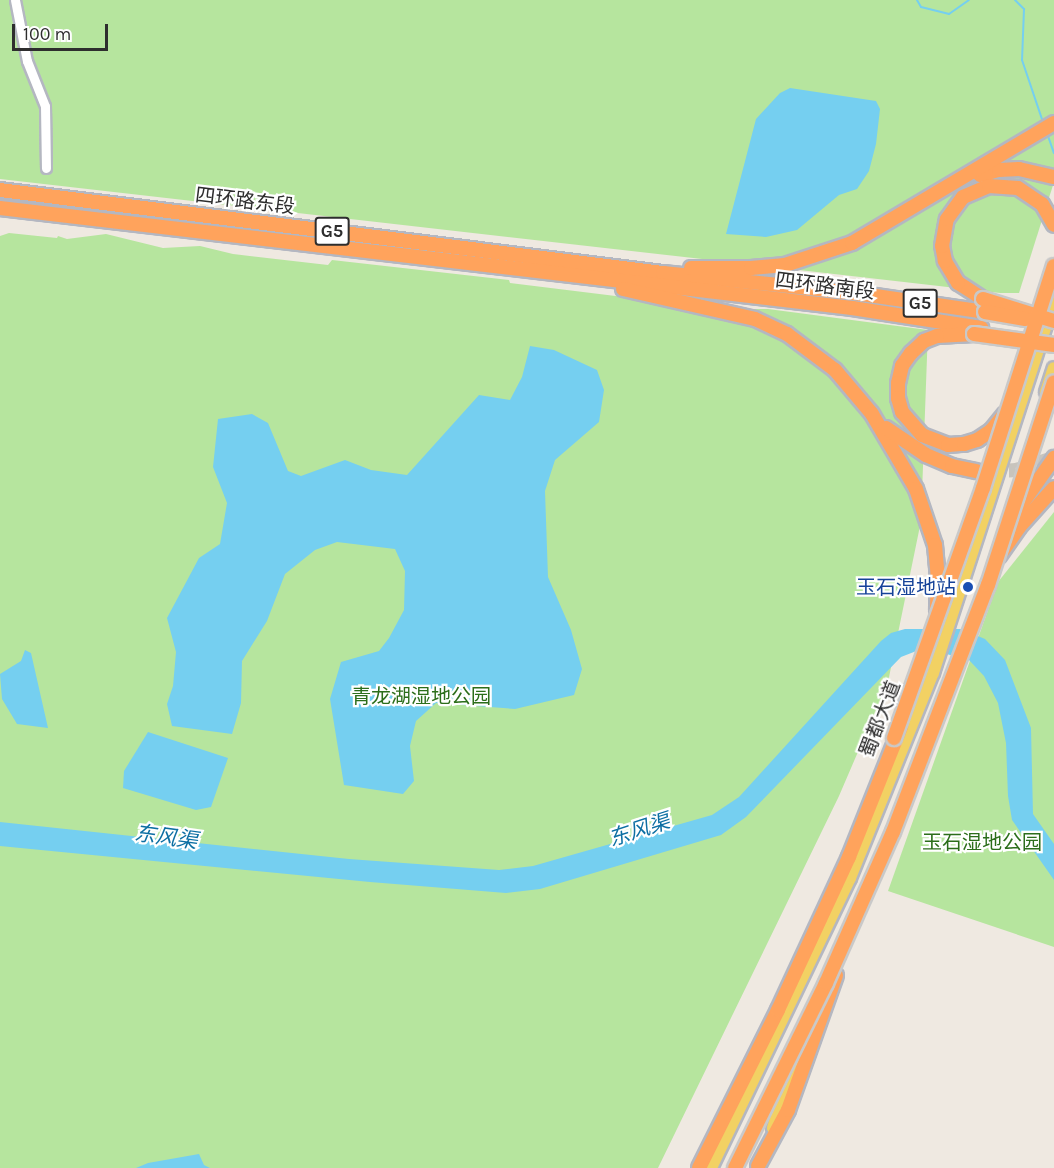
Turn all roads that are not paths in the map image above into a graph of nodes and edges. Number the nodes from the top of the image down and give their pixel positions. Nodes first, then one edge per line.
1 (15, 0) edge
2 (1054, 123) edge
3 (46, 168) dead end
4 (1054, 177) edge
5 (964, 179) junction
6 (0, 190) edge
7 (0, 208) edge
8 (1054, 225) edge
9 (1054, 266) edge
10 (560, 267) junction
11 (1054, 276) edge
12 (662, 280) junction
13 (1054, 301) edge
14 (984, 305) junction
15 (1054, 322) edge
16 (978, 331) junction
17 (1054, 340) edge
18 (1054, 345) edge
19 (1054, 368) edge
20 (1054, 382) edge
21 (1013, 402) junction
22 (872, 414) junction
23 (1054, 458) edge
24 (976, 471) tunnel mouth
25 (1054, 488) edge
26 (998, 558) junction
27 (948, 599) junction
28 (977, 610) junction
29 (929, 671) junction
30 (758, 1167) edge
31 (697, 1168) edge
32 (711, 1168) edge
33 (735, 1168) edge

1 - 3 street
2 - 5 highway
4 - 5 highway
5 - 12 highway
6 - 10 highway, 四环路东段 / G5
7 - 10 highway, 四环路东段 / G5
8 - 14 highway
9 - 31 highway, 蜀都大道, bridge
10 - 12 highway, 四环路东段 / G5
10 - 12 highway
11 - 21 highway
12 - 14 highway, 四环路南段 / G5
12 - 16 highway, 四环路南段 / G5
12 - 22 highway
13 - 27 main road
14 - 15 highway, 四环路南段 / G5, bridge
16 - 17 highway, 四环路南段 / G5
16 - 18 highway, bridge
16 - 21 highway
19 - 28 main road
20 - 33 highway, bridge
21 - 27 highway
22 - 24 highway
22 - 27 highway
23 - 26 highway
25 - 26 highway
26 - 28 highway
27 - 29 highway, bridge
27 - 29 main road
28 - 30 highway, bridge
29 - 31 highway
29 - 32 main road

